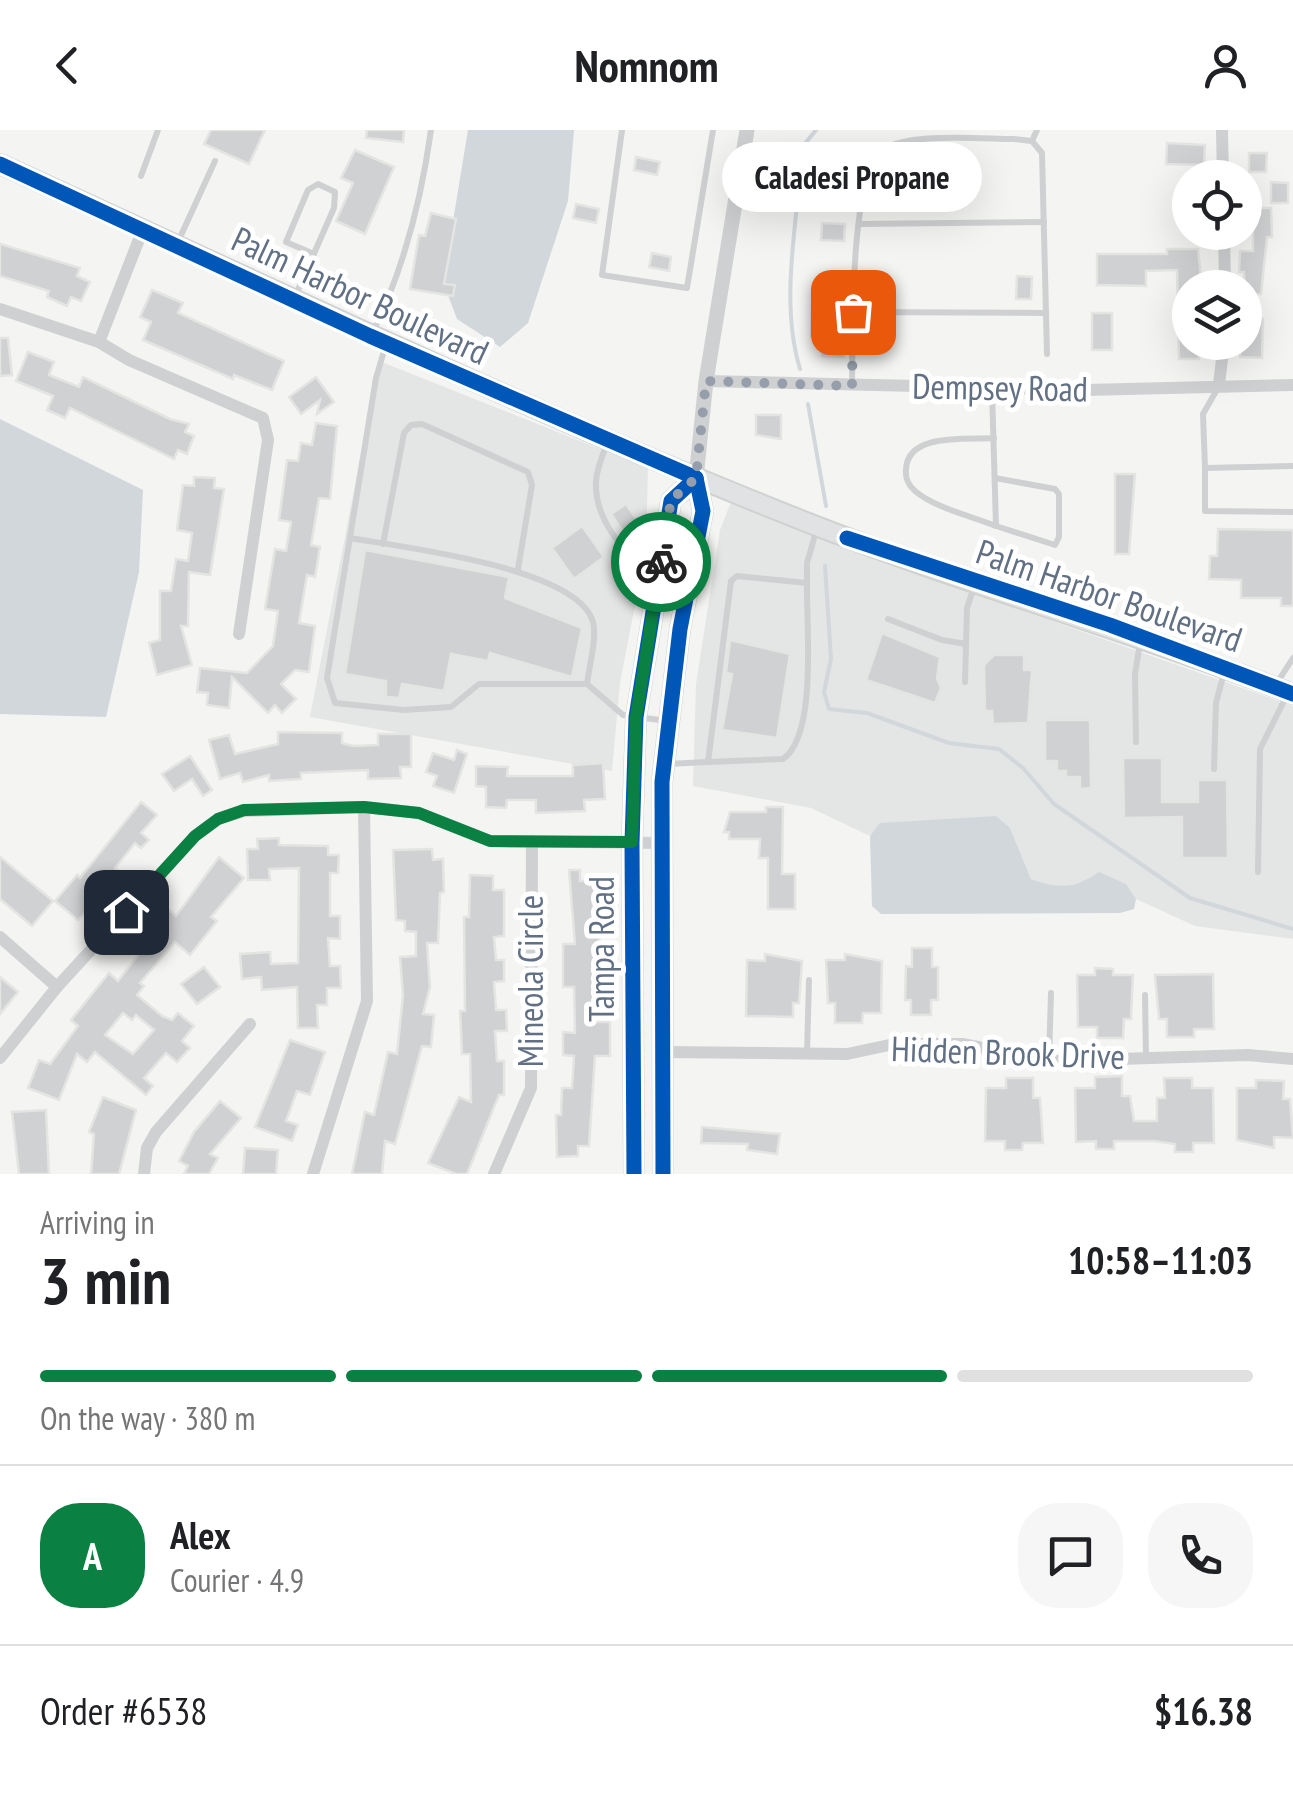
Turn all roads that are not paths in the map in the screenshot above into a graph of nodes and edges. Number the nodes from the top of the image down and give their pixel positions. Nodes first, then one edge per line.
1 (158, 130) edge
2 (431, 130) edge
3 (622, 130) edge
4 (713, 130) edge
5 (747, 130) edge
6 (1037, 130) edge
7 (1222, 130) edge
8 (1032, 141) junction
9 (1223, 160) edge
10 (215, 161) dead end
11 (0, 164) edge
12 (142, 176) dead end
13 (1044, 222) junction
14 (860, 224) junction
15 (142, 229) junction
16 (176, 245) junction
17 (314, 254) junction
18 (294, 300) junction
19 (0, 310) edge
20 (853, 312) junction
21 (1046, 313) junction
22 (378, 340) junction
23 (99, 342) junction
24 (1048, 354) dead end
25 (1222, 360) edge
26 (706, 381) junction
27 (1219, 385) junction
28 (1293, 385) edge
29 (852, 386) junction
30 (992, 388) junction
31 (994, 438) junction
32 (609, 440) junction
33 (1293, 466) edge
34 (1205, 468) junction
35 (696, 478) junction
36 (994, 478) junction
37 (1293, 512) edge
38 (996, 526) junction
39 (818, 527) junction
40 (350, 538) junction
41 (383, 544) junction
42 (518, 570) junction
43 (660, 573) junction
44 (807, 582) junction
45 (976, 582) junction
46 (888, 619) dead end
47 (239, 634) dead end
48 (1141, 637) junction
49 (966, 644) junction
50 (1293, 658) edge
51 (1226, 668) junction
52 (965, 682) dead end
53 (587, 684) junction
54 (1285, 691) edge
55 (636, 717) junction
56 (668, 721) junction
57 (1136, 742) dead end
58 (708, 762) junction
59 (664, 764) junction
60 (1214, 769) dead end
61 (364, 807) junction
62 (532, 841) junction
63 (632, 842) junction
64 (662, 842) junction
65 (1258, 872) dead end
66 (0, 937) edge
67 (809, 980) dead end
68 (57, 987) junction
69 (1051, 993) dead end
70 (1145, 994) dead end
71 (250, 1024) dead end
72 (664, 1052) junction
73 (807, 1054) junction
74 (0, 1058) edge
75 (1146, 1058) junction
76 (1293, 1059) edge
77 (1048, 1060) junction
78 (144, 1174) edge
79 (313, 1174) edge
80 (494, 1174) edge
81 (634, 1174) edge
82 (664, 1174) edge

1 - 12 lane
2 - 22 lane
3 - 4 lane
5 - 26 street, Tampa Road
6 - 8 lane
7 - 9 street
8 - 13 lane
8 - 14 lane
10 - 16 lane
11 - 15 main road, Palm Harbor Boulevard
13 - 14 lane
13 - 21 lane
14 - 20 lane
15 - 16 main road, Palm Harbor Boulevard
15 - 23 street
16 - 18 main road, Palm Harbor Boulevard
17 - 17 lane
17 - 18 lane
18 - 22 main road, Palm Harbor Boulevard
19 - 23 street
20 - 21 lane
20 - 29 lane
21 - 24 lane
22 - 32 main road, Palm Harbor Boulevard
22 - 40 lane
23 - 47 street
25 - 27 street
26 - 29 street, Dempsey Road
26 - 35 street, Tampa Road
27 - 28 street, Dempsey Road
27 - 30 street, Dempsey Road
27 - 34 lane
29 - 30 street, Dempsey Road
30 - 31 lane
31 - 36 lane
31 - 38 lane
32 - 35 main road, Palm Harbor Boulevard
32 - 43 lane
33 - 34 lane
34 - 37 lane
35 - 39 main road, Palm Harbor Boulevard
35 - 43 main road, Tampa Road
35 - 56 main road, Tampa Road
36 - 38 lane
36 - 38 lane
39 - 44 lane
39 - 45 main road, Palm Harbor Boulevard
40 - 41 lane
40 - 53 lane
41 - 42 lane
41 - 42 lane
42 - 53 lane
43 - 55 main road, Tampa Road
44 - 58 lane
44 - 58 lane
45 - 48 main road, Palm Harbor Boulevard
45 - 49 lane
46 - 49 lane
48 - 51 main road, Palm Harbor Boulevard
48 - 57 lane
49 - 52 lane
50 - 54 lane
51 - 54 main road, Palm Harbor Boulevard
51 - 60 lane
53 - 55 lane
54 - 65 lane
55 - 56 lane
55 - 63 main road, Tampa Road
56 - 59 main road, Tampa Road
58 - 59 lane
59 - 64 main road, Tampa Road
61 - 62 street
61 - 68 street
61 - 79 street
62 - 63 street
62 - 80 street, Mineola Circle
63 - 64 street
63 - 81 main road, Tampa Road
64 - 72 main road, Tampa Road
66 - 68 street
67 - 73 lane
68 - 74 street
69 - 77 lane
70 - 75 lane
71 - 78 street
72 - 73 street, Hidden Brook Drive
72 - 82 main road, Tampa Road
73 - 77 street, Hidden Brook Drive
75 - 76 street, Hidden Brook Drive
75 - 77 street, Hidden Brook Drive

